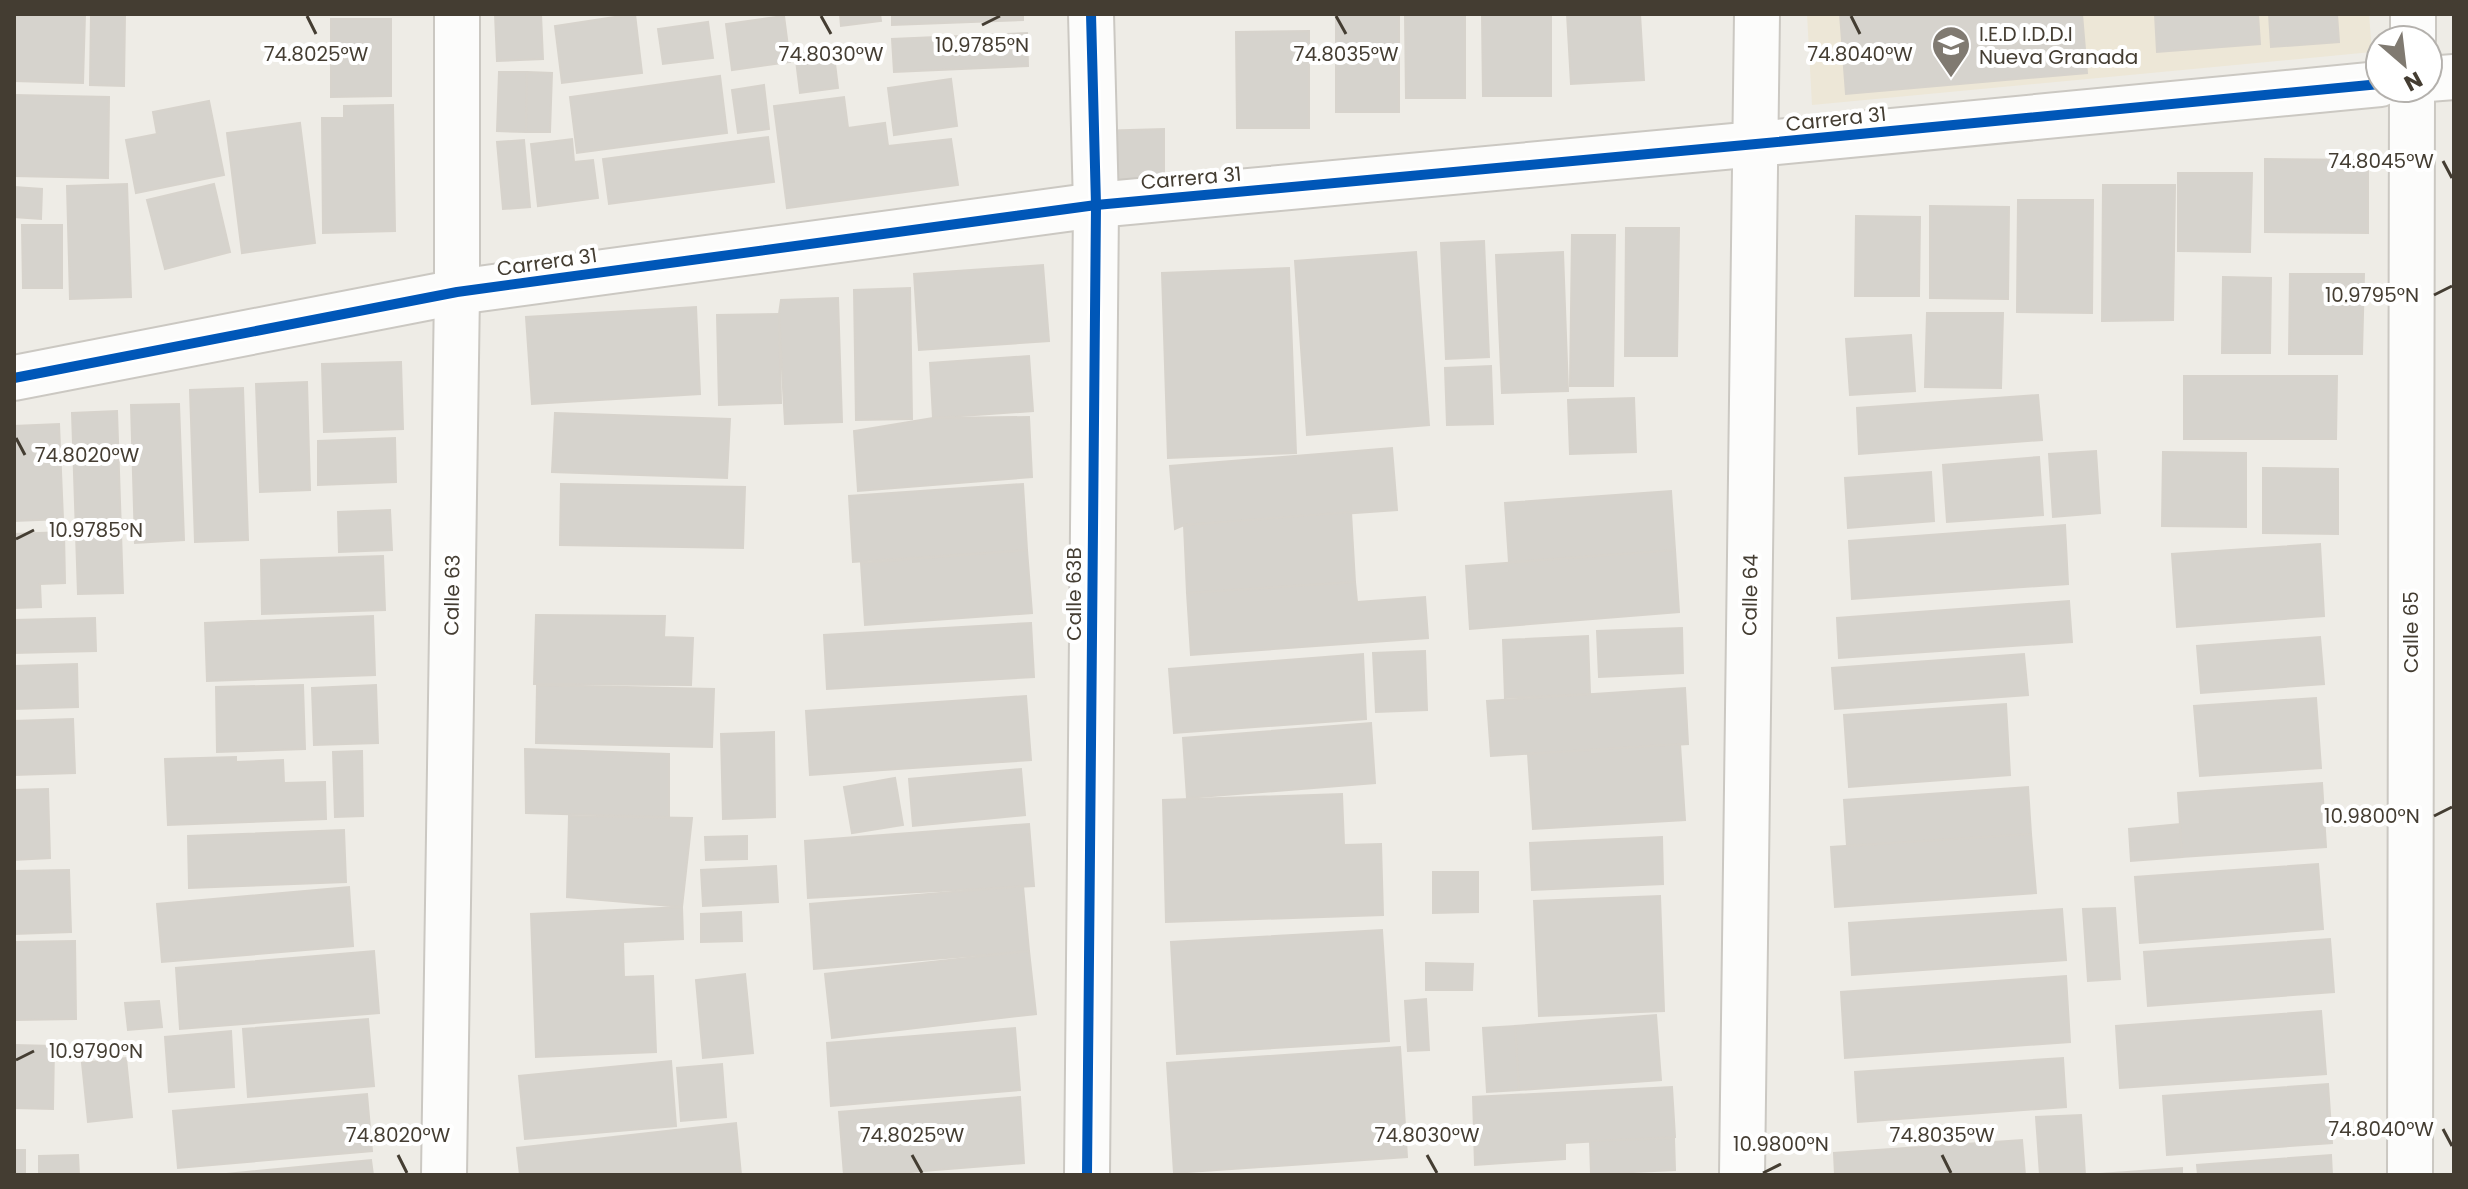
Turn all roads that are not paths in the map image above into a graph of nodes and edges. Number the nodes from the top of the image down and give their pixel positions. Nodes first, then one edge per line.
1 (457, 14) edge
2 (1091, 14) edge
3 (1757, 14) edge
4 (2364, 86) edge
5 (2412, 104) edge
6 (1756, 144) junction
7 (1096, 205) junction
8 (457, 292) junction
9 (14, 378) edge
10 (444, 1175) edge
11 (1087, 1175) edge
12 (1742, 1175) edge
13 (2410, 1175) edge

1 - 8 street, Calle 63
2 - 7 street, Calle 63B
3 - 6 street, Calle 64
4 - 6 street, Carrera 31
5 - 13 street, Calle 65
6 - 7 street, Carrera 31
6 - 12 street, Calle 64
7 - 8 street, Carrera 31
7 - 11 street, Calle 63B
8 - 9 street, Carrera 31
8 - 10 street, Calle 63

